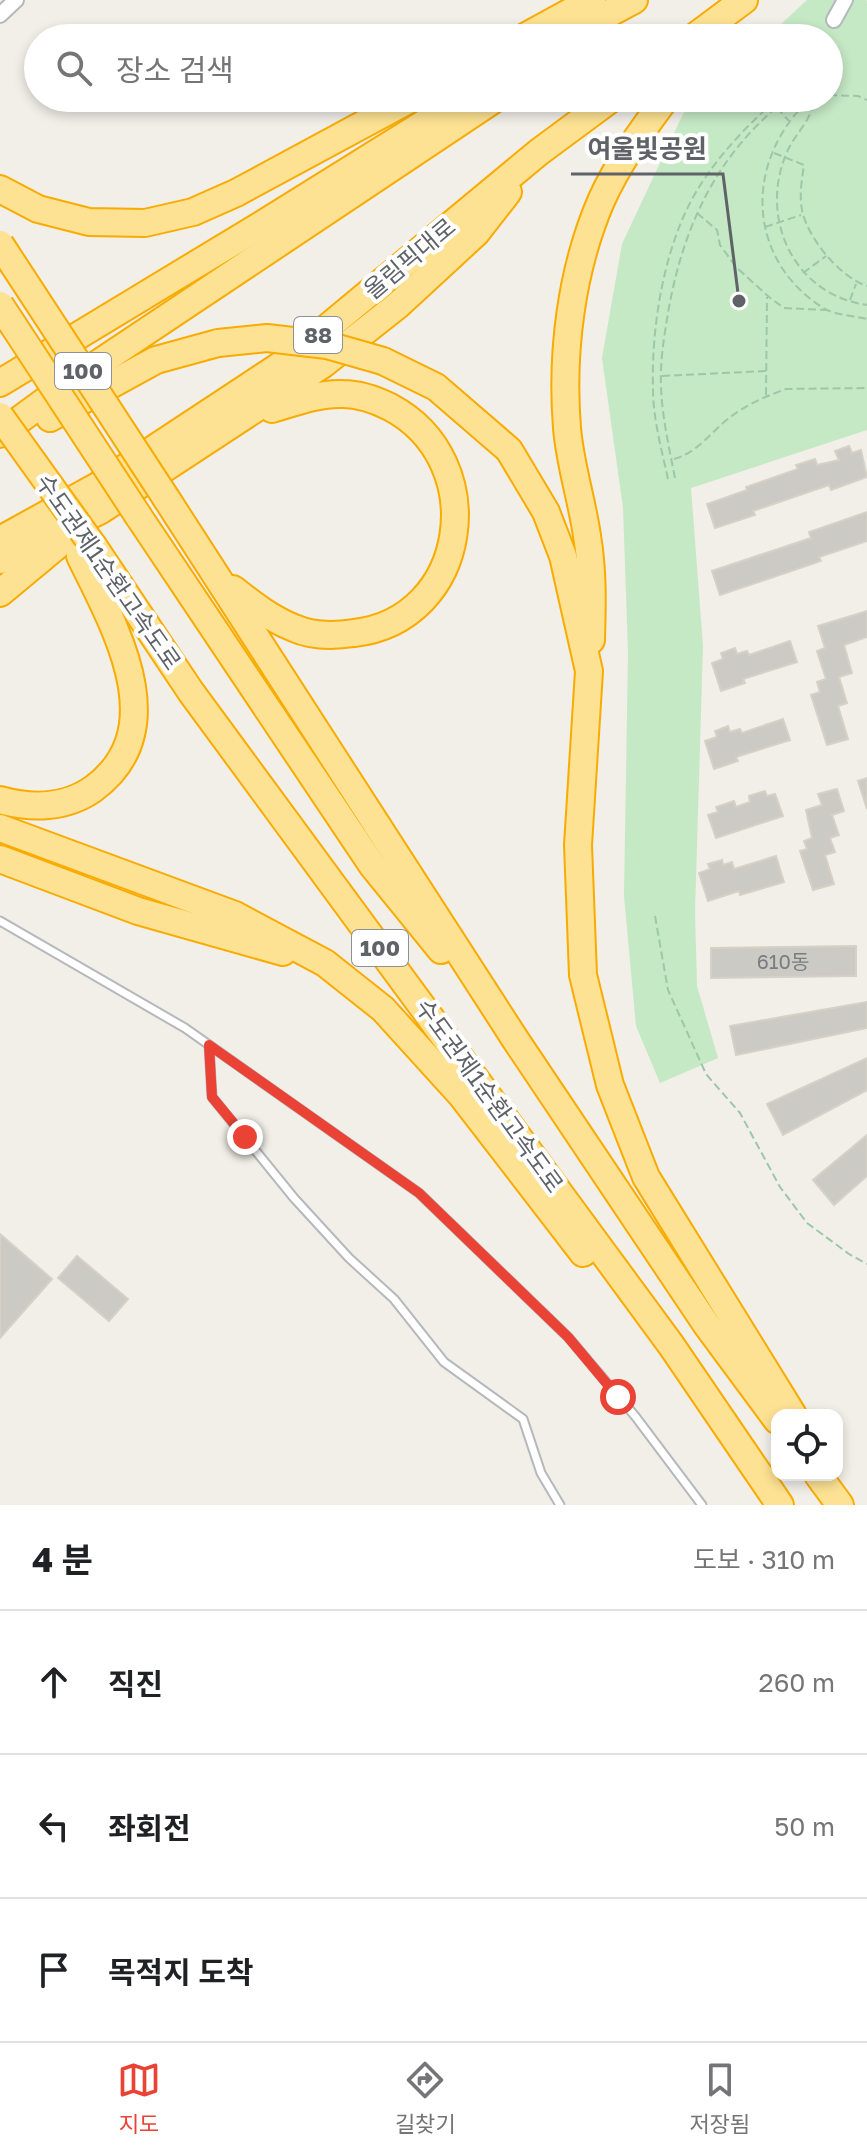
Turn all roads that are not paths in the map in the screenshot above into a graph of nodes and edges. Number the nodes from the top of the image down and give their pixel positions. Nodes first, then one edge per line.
1 (16, 0) edge
2 (592, 0) edge
3 (634, 0) edge
4 (647, 0) edge
5 (744, 0) edge
6 (759, 0) edge
7 (845, 0) edge
8 (0, 15) edge
9 (834, 20) dead end
10 (548, 24) edge
11 (589, 24) edge
12 (610, 24) edge
13 (712, 24) edge
14 (734, 24) edge
15 (386, 112) edge
16 (443, 112) edge
17 (475, 112) edge
18 (593, 112) edge
19 (656, 112) edge
20 (539, 152) junction
21 (0, 189) edge
22 (0, 244) edge
23 (0, 305) edge
24 (0, 383) edge
25 (0, 416) edge
26 (242, 418) junction
27 (0, 437) edge
28 (101, 510) junction
29 (0, 540) edge
30 (87, 552) junction
31 (0, 560) edge
32 (218, 578) junction
33 (0, 593) edge
34 (589, 671) junction
35 (0, 800) edge
36 (0, 828) edge
37 (0, 859) edge
38 (0, 921) edge
39 (325, 963) junction
40 (515, 1039) junction
41 (209, 1045) junction
42 (671, 1345) junction
43 (789, 1409) edge
44 (771, 1412) edge
45 (825, 1481) edge
46 (839, 1503) edge
47 (560, 1505) edge
48 (702, 1505) edge
49 (780, 1505) edge

1 - 8 street
2 - 10 highway
3 - 11 highway
4 - 12 highway
5 - 13 highway
6 - 14 highway
7 - 9 street
15 - 21 highway
16 - 24 highway
17 - 27 highway
18 - 20 highway, 올림픽대로 / 88
19 - 34 highway
20 - 26 highway
20 - 29 highway, 올림픽대로 / 88
22 - 32 highway, 수도권제1순환고속도로 / 100, bridge
23 - 40 highway, 수도권제1순환고속도로 / 100, bridge
25 - 30 highway, 수도권제1순환고속도로, bridge
26 - 28 highway
26 - 32 highway
27 - 34 highway, bridge
28 - 31 highway
28 - 33 highway
30 - 35 highway
30 - 42 highway, 수도권제1순환고속도로 / 100
32 - 40 highway, 수도권제1순환고속도로 / 100
34 - 43 highway
36 - 39 highway
37 - 39 highway
38 - 41 lane
39 - 42 highway
40 - 44 highway, 수도권제1순환고속도로 / 100
41 - 47 lane
41 - 48 lane
42 - 49 highway, 수도권제1순환고속도로 / 100
45 - 46 highway

